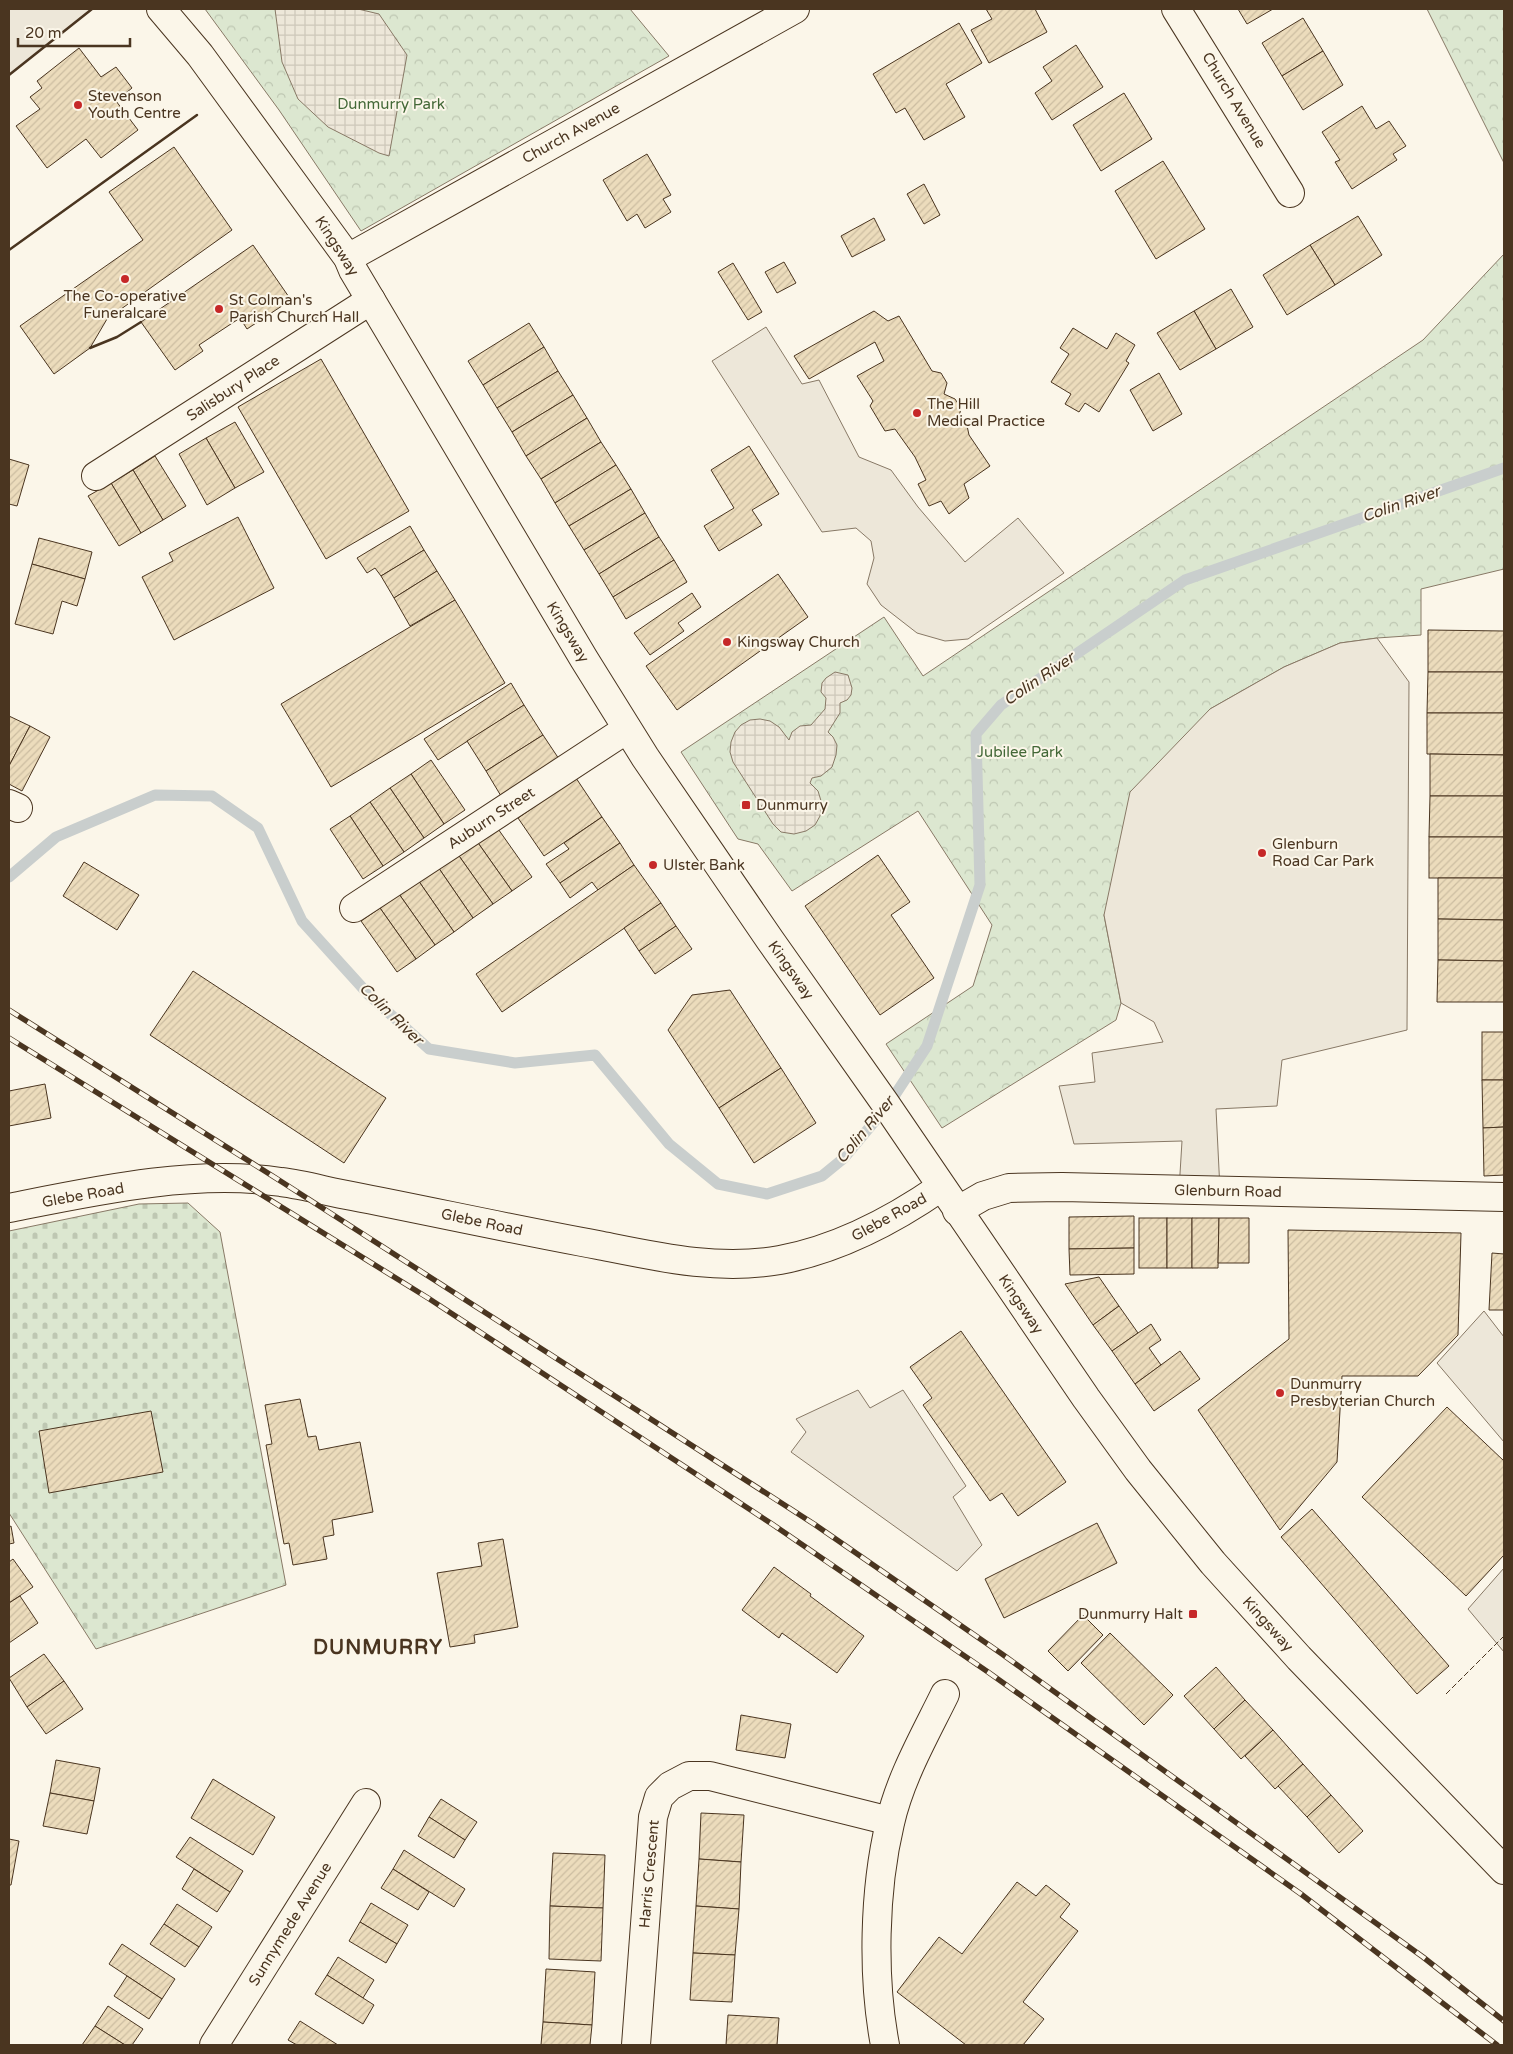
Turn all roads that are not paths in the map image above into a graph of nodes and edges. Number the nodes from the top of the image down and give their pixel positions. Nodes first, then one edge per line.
1 (161, 9) edge
2 (795, 9) edge
3 (1176, 9) edge
4 (1290, 193) dead end
5 (348, 258) junction
6 (371, 300) junction
7 (96, 476) dead end
8 (627, 729) junction
9 (354, 908) dead end
10 (941, 1187) junction
11 (1504, 1197) edge
12 (9, 1208) edge
13 (957, 1211) junction
14 (945, 1694) dead end
15 (366, 1803) dead end
16 (890, 1821) junction
17 (1504, 1870) edge
18 (214, 2045) edge
19 (636, 2045) edge
20 (885, 2045) edge

1 - 5 street, Kingsway
2 - 5 street, Church Avenue
3 - 4 street, Church Avenue
5 - 6 street, Kingsway
6 - 7 street, Salisbury Place
6 - 8 street, Kingsway
8 - 9 street, Auburn Street
8 - 10 street, Kingsway
10 - 12 street, Glebe Road
10 - 13 street, Kingsway
11 - 13 street, Glenburn Road
13 - 17 street, Kingsway
14 - 16 street
15 - 18 street, Sunnymede Avenue
16 - 19 street, Harris Crescent
16 - 20 street

